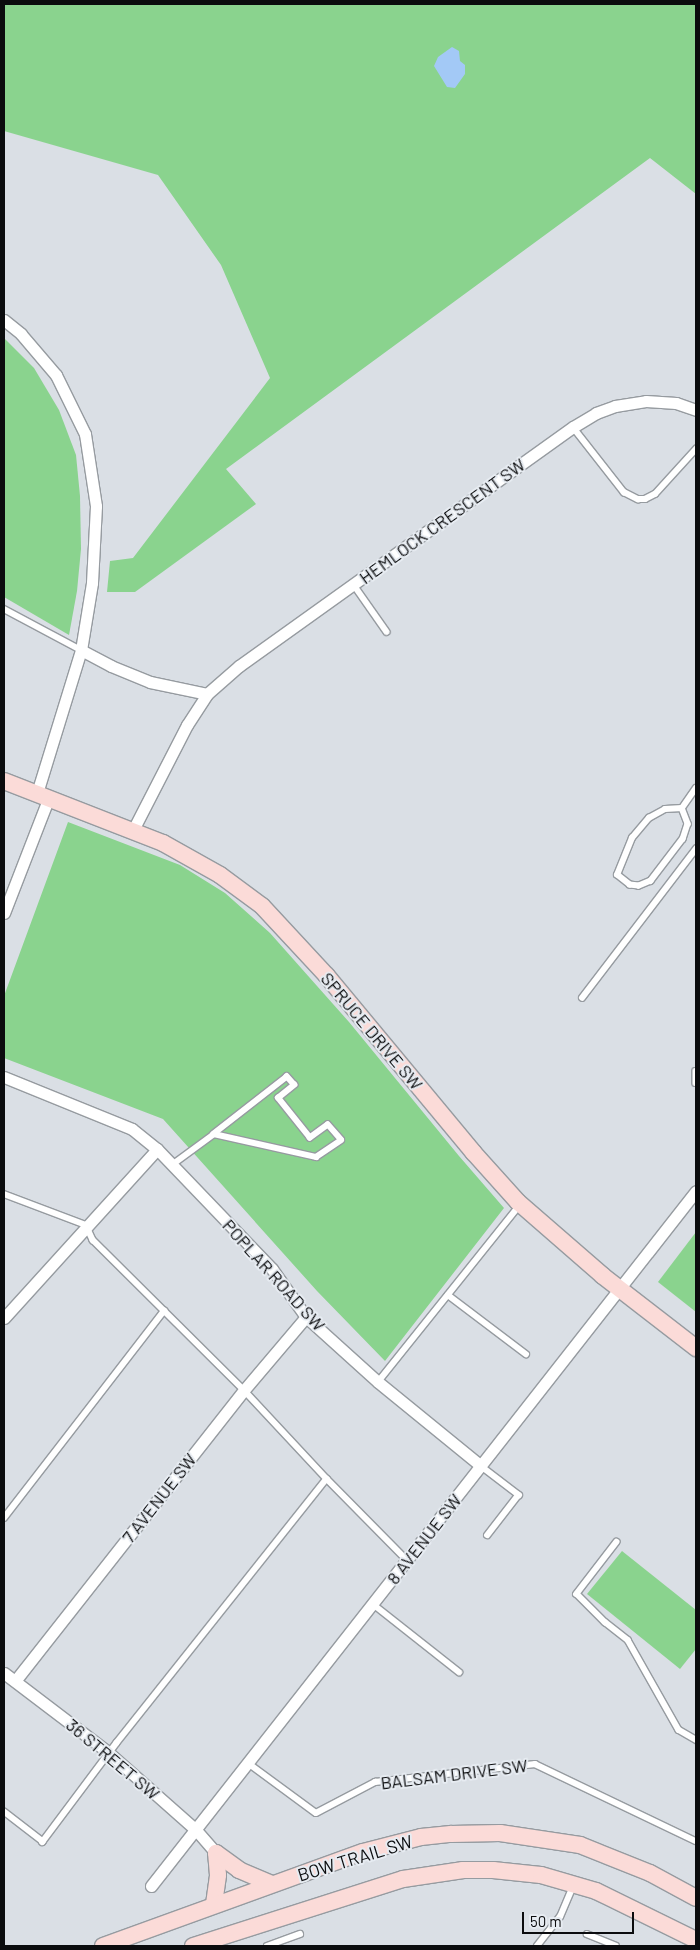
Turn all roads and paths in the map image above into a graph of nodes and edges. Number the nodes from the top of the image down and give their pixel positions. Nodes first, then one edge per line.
1 (4, 320) edge
2 (696, 410) edge
3 (573, 427) junction
4 (696, 449) edge
5 (354, 585) junction
6 (4, 609) edge
7 (387, 632) dead end
8 (81, 650) junction
9 (207, 694) junction
10 (4, 781) edge
11 (696, 788) edge
12 (43, 795) junction
13 (682, 808) junction
14 (133, 830) junction
15 (696, 849) edge
16 (4, 913) edge
17 (582, 998) dead end
18 (696, 1071) edge
19 (4, 1077) edge
20 (696, 1083) edge
21 (214, 1134) junction
22 (157, 1149) junction
23 (172, 1165) junction
24 (696, 1191) edge
25 (4, 1194) edge
26 (521, 1204) junction
27 (86, 1225) junction
28 (620, 1289) junction
29 (448, 1295) junction
30 (164, 1311) junction
31 (306, 1317) junction
32 (4, 1318) edge
33 (696, 1348) edge
34 (526, 1354) dead end
35 (378, 1382) junction
36 (244, 1390) junction
37 (481, 1466) junction
38 (327, 1479) junction
39 (4, 1518) edge
40 (488, 1535) dead end
41 (617, 1542) dead end
42 (407, 1560) junction
43 (373, 1604) junction
44 (459, 1672) dead end
45 (4, 1673) edge
46 (15, 1681) junction
47 (696, 1740) edge
48 (110, 1753) junction
49 (248, 1763) junction
50 (4, 1812) edge
51 (196, 1830) junction
52 (696, 1841) edge
53 (216, 1853) junction
54 (272, 1884) junction
55 (574, 1884) junction
56 (151, 1886) dead end
57 (696, 1898) edge
58 (214, 1904) junction
59 (300, 1934) dead end
60 (587, 1934) dead end
61 (228, 1935) junction
62 (696, 1940) edge
63 (103, 1946) edge
64 (193, 1946) edge
65 (215, 1946) edge
66 (267, 1946) edge
67 (537, 1946) edge
68 (616, 1946) edge

1 - 8 street
2 - 3 street, HEMLOCK CRESCENT SW
3 - 4 lane
3 - 5 street, HEMLOCK CRESCENT SW
5 - 7 lane
5 - 9 street, HEMLOCK CRESCENT SW
6 - 8 lane
8 - 9 street
8 - 12 street
9 - 14 street, HEMLOCK CRESCENT SW
10 - 12 main road, SPRUCE DRIVE SW
11 - 13 lane
12 - 14 main road, SPRUCE DRIVE SW
12 - 16 street
13 - 13 lane
14 - 26 main road, SPRUCE DRIVE SW
15 - 17 lane
18 - 20 lane
19 - 22 street, POPLAR ROAD SW
21 - 21 lane
21 - 23 lane
22 - 23 street, POPLAR ROAD SW
22 - 27 street
23 - 31 street, POPLAR ROAD SW
24 - 28 street, 8 AVENUE SW
25 - 27 lane
26 - 28 main road, SPRUCE DRIVE SW
26 - 29 lane
27 - 30 lane
27 - 32 street
28 - 33 main road, SPRUCE DRIVE SW
28 - 37 street, 8 AVENUE SW
29 - 34 lane
29 - 35 lane
30 - 36 lane
30 - 39 lane
31 - 35 street, POPLAR ROAD SW
31 - 36 street, 7 AVENUE SW
35 - 37 street, POPLAR ROAD SW
36 - 38 lane
36 - 46 street, 7 AVENUE SW
37 - 40 lane
37 - 42 street, 8 AVENUE SW
38 - 42 lane
38 - 48 lane
41 - 47 lane
42 - 43 street, 8 AVENUE SW
43 - 44 lane
43 - 49 street, 8 AVENUE SW
45 - 46 street, 36 STREET SW
46 - 48 street, 36 STREET SW
48 - 50 lane
48 - 51 street, 36 STREET SW
49 - 51 street, 8 AVENUE SW
49 - 52 lane, BALSAM DRIVE SW
51 - 53 street, 36 STREET SW
51 - 56 street, 8 AVENUE SW
53 - 54 main road, 36 STREET SW
53 - 58 main road
54 - 57 main road, BOW TRAIL SW
54 - 58 main road, BOW TRAIL SW
55 - 61 main road, BOW TRAIL SW
55 - 62 main road, BOW TRAIL SW
55 - 67 lane
58 - 63 main road, BOW TRAIL SW
59 - 66 lane
60 - 68 lane
61 - 64 main road, BOW TRAIL SW
61 - 65 main road

